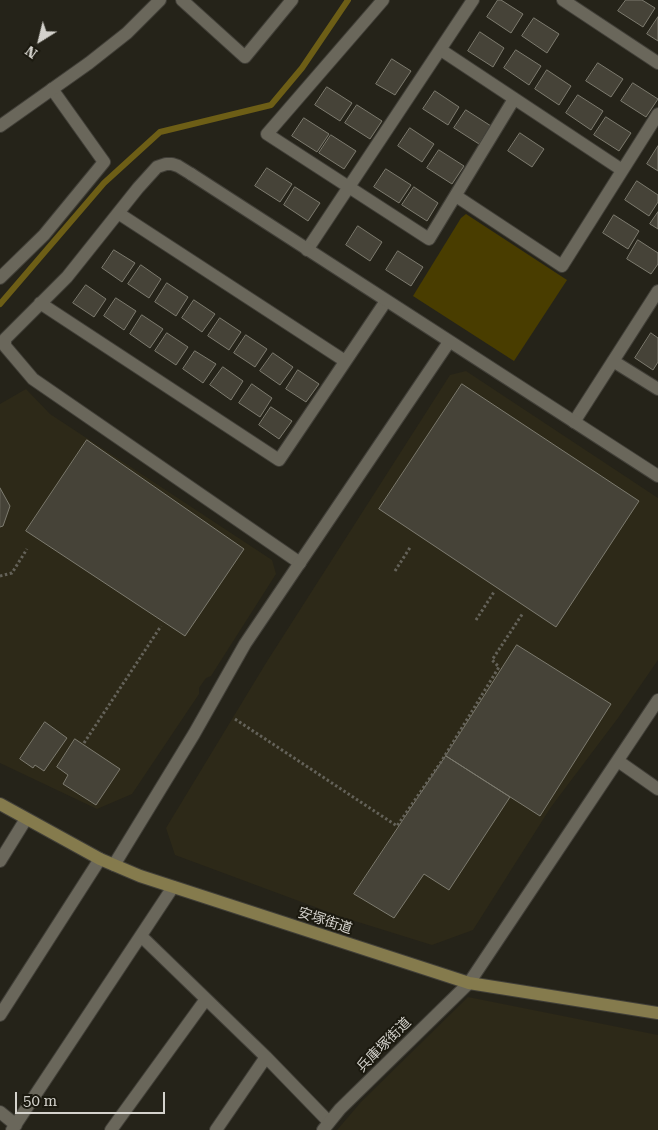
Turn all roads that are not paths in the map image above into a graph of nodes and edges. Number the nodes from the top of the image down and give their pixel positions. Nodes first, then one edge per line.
1 (160, 0) edge
2 (182, 0) edge
3 (292, 0) edge
4 (383, 0) edge
5 (474, 0) edge
6 (563, 0) edge
7 (441, 50) junction
8 (658, 63) edge
9 (52, 89) junction
10 (514, 99) junction
11 (658, 114) edge
12 (0, 126) edge
13 (622, 170) junction
14 (349, 188) junction
15 (456, 196) junction
16 (118, 213) junction
17 (307, 250) junction
18 (0, 278) edge
19 (658, 291) edge
20 (386, 301) junction
21 (40, 303) junction
22 (449, 342) junction
23 (345, 361) junction
24 (613, 361) junction
25 (658, 389) edge
26 (574, 422) junction
27 (658, 476) edge
28 (300, 563) junction
29 (657, 704) edge
30 (618, 761) junction
31 (658, 789) edge
32 (0, 804) edge
33 (26, 819) junction
34 (100, 859) junction
35 (0, 861) edge
36 (114, 865) junction
37 (173, 888) junction
38 (141, 936) junction
39 (469, 983) junction
40 (206, 999) junction
41 (658, 1014) edge
42 (0, 1015) edge
43 (266, 1057) junction
44 (0, 1112) edge
45 (326, 1126) edge
46 (14, 1127) edge
47 (111, 1130) edge
48 (216, 1130) edge

1 - 9 street
2 - 3 street
4 - 14 street
5 - 7 street
6 - 8 street
7 - 10 street
7 - 14 street
9 - 12 street
9 - 18 street
10 - 13 street
10 - 15 street
11 - 13 street
13 - 15 street
14 - 15 street
14 - 17 street
16 - 17 street
16 - 21 street
16 - 23 street
17 - 20 street
19 - 24 street
20 - 22 street
20 - 23 street
21 - 23 street
21 - 28 street
22 - 26 street
22 - 28 street
24 - 25 street
24 - 26 street
26 - 27 street
28 - 36 street
29 - 30 street, 兵庫塚街道
30 - 31 street
30 - 39 street, 兵庫塚街道
32 - 33 main road, 安塚街道
33 - 34 main road, 安塚街道
33 - 35 street
34 - 36 main road, 安塚街道
34 - 42 street
36 - 37 main road, 安塚街道
37 - 38 street
37 - 39 main road, 安塚街道
38 - 40 street
38 - 46 street
39 - 41 main road, 安塚街道
39 - 45 street, 兵庫塚街道
40 - 43 street
40 - 47 street
43 - 45 street
43 - 48 street
44 - 46 street

